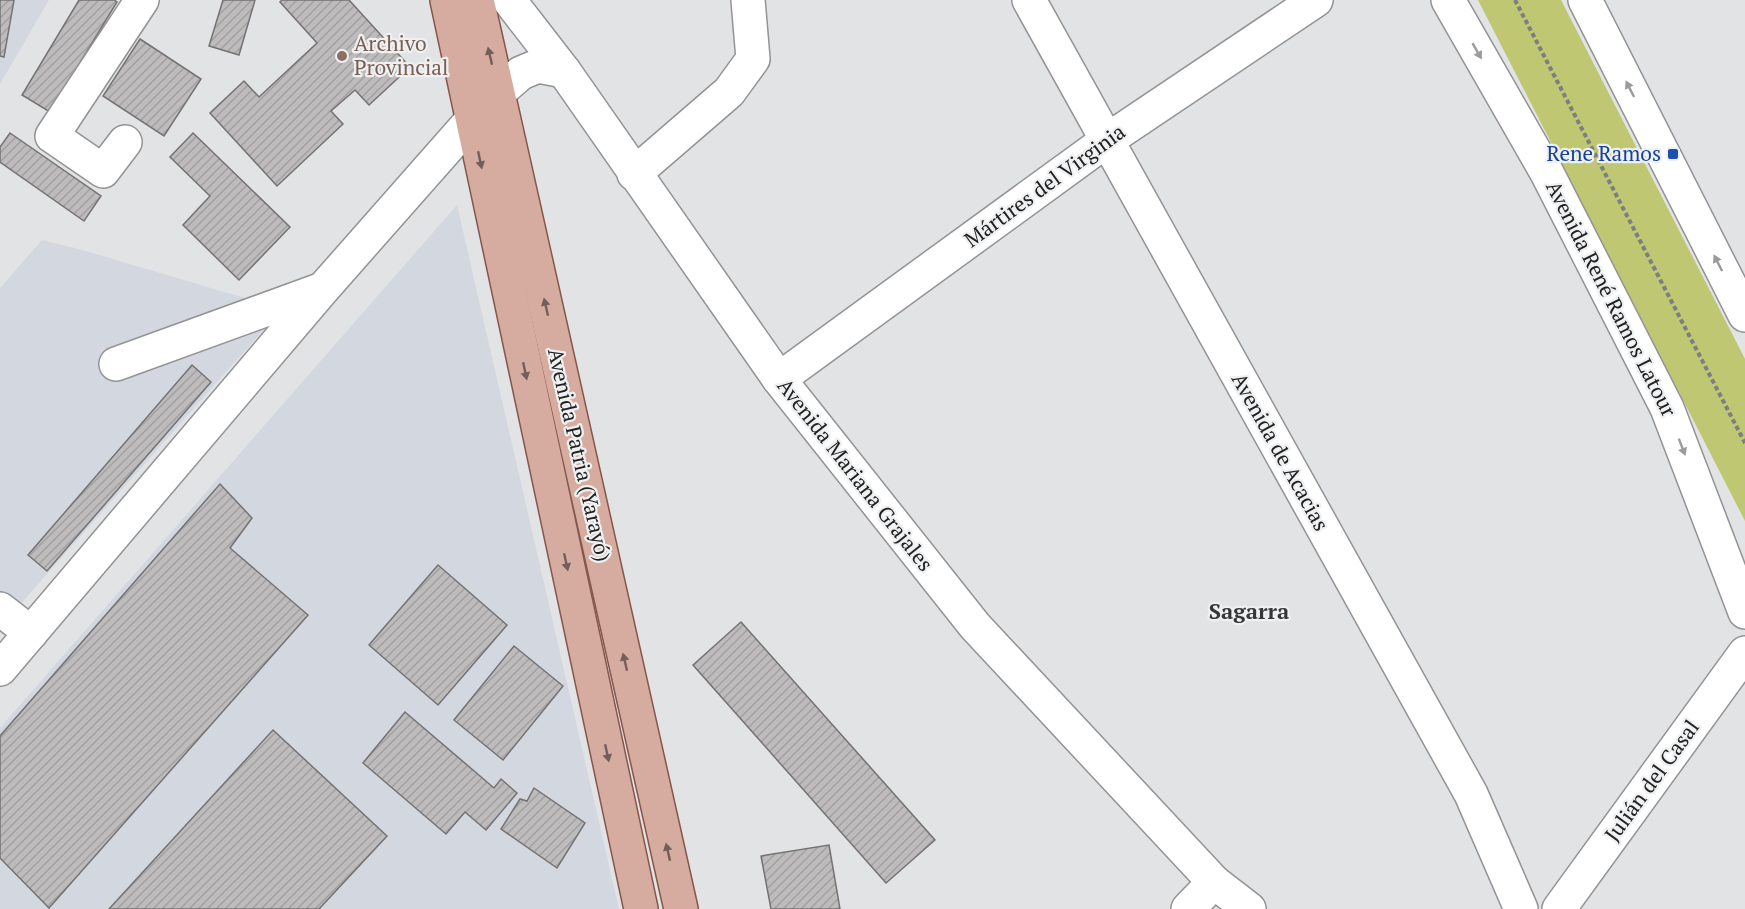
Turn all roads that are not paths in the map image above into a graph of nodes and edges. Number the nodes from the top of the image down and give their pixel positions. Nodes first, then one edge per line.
1 (142, 0) edge
2 (447, 0) edge
3 (477, 0) edge
4 (509, 0) edge
5 (748, 0) edge
6 (1029, 0) edge
7 (1316, 0) edge
8 (1448, 0) edge
9 (1585, 0) edge
10 (564, 71) junction
11 (498, 93) junction
12 (471, 120) junction
13 (1106, 141) junction
14 (125, 142) dead end
15 (634, 174) junction
16 (322, 290) junction
17 (1745, 315) edge
18 (116, 364) dead end
19 (778, 379) junction
20 (0, 609) edge
21 (1745, 612) edge
22 (31, 633) junction
23 (1745, 653) edge
24 (0, 669) edge
25 (1214, 882) junction
26 (641, 909) edge
27 (681, 909) edge
28 (1188, 909) edge
29 (1249, 909) edge
30 (1521, 909) edge
31 (1559, 909) edge

1 - 14 street
2 - 12 main road, Avenida Patria (Yarayó)
11 -> 3 main road, Avenida Patria (Yarayó)
4 - 10 street, Avenida Mariana Grajales
5 - 15 street
6 - 13 street, Avenida de Acacias
7 - 13 street, Mártires del Virginia
8 -> 21 street, Avenida René Ramos Latour
17 -> 9 street
10 - 11 street
10 - 15 street, Avenida Mariana Grajales
27 -> 11 main road, Avenida Patria (Yarayó)
12 - 16 street
12 -> 26 main road, Avenida Patria (Yarayó)
13 - 19 street, Mártires del Virginia
13 - 30 street, Avenida de Acacias
15 - 19 street, Avenida Mariana Grajales
16 - 18 street
16 - 22 street
19 - 25 street, Avenida Mariana Grajales
20 - 22 street
22 - 24 street
23 - 31 street, Julián del Casal
25 - 28 street
25 - 29 street, Avenida Mariana Grajales

